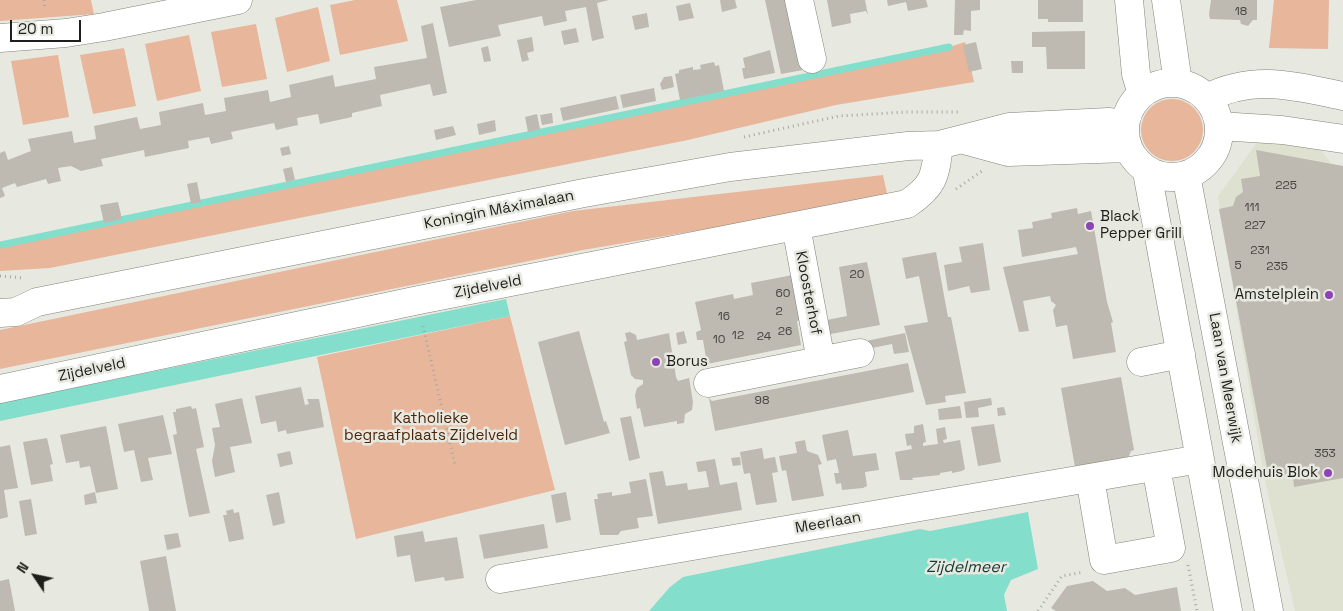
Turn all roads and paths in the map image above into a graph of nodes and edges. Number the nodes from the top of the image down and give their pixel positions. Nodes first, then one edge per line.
1 (238, 0) edge
2 (799, 0) edge
3 (1129, 0) edge
4 (1166, 0) edge
5 (0, 38) edge
6 (812, 59) dead end
7 (1178, 83) junction
8 (1142, 94) junction
9 (1343, 96) edge
10 (1207, 98) junction
11 (1219, 126) junction
12 (1127, 136) junction
13 (1343, 139) edge
14 (951, 142) junction
15 (1147, 172) junction
16 (1186, 175) junction
17 (796, 226) junction
18 (0, 294) edge
19 (37, 302) junction
20 (0, 313) edge
21 (425, 337) dead end
22 (860, 353) dead end
23 (1181, 354) junction
24 (821, 361) junction
25 (1141, 362) dead end
26 (708, 383) dead end
27 (0, 389) edge
28 (1200, 459) junction
29 (455, 465) dead end
30 (1156, 467) junction
31 (1090, 478) junction
32 (1104, 560) junction
33 (500, 579) dead end
34 (1038, 611) edge
35 (1228, 611) edge
36 (1269, 611) edge

1 - 5 street
2 - 6 street
3 - 8 street
4 - 7 street
7 - 8 street
7 - 10 street
8 - 12 street
9 - 10 street
10 - 11 street
11 - 13 street
11 - 16 street
12 - 14 street, Koningin Máximalaan
12 - 15 street
14 - 17 street, Zijdelveld
14 - 19 street, Koningin Máximalaan
15 - 16 street
15 - 23 street
16 - 36 street, Laan van Meerwijk
17 - 24 street, Kloosterhof
17 - 27 street, Zijdelveld
18 - 19 street, Koningin Máximalaan
19 - 20 street, Koningin Máximalaan
21 - 29 path
22 - 24 street
23 - 25 street
23 - 28 street
24 - 26 street
28 - 30 street
28 - 35 street
30 - 31 street, Meerlaan
30 - 32 street
31 - 32 street
31 - 33 street, Meerlaan
32 - 34 path

